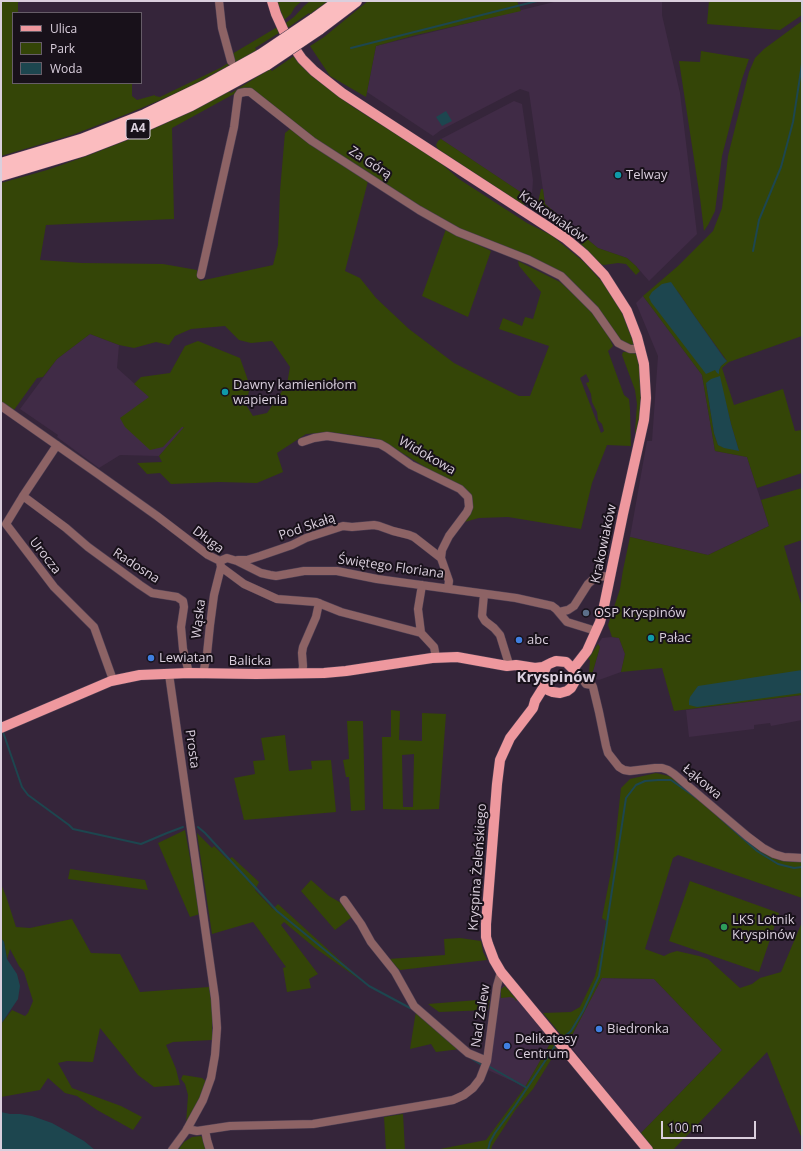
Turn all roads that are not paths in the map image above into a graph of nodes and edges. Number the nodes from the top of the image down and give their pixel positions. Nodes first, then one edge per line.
1 (219, 1) edge
2 (272, 1) edge
3 (339, 1) edge
4 (356, 1) edge
5 (316, 25) junction
6 (264, 60) junction
7 (231, 61) dead end
8 (1, 164) edge
9 (1, 175) edge
10 (201, 275) dead end
11 (641, 349) junction
12 (1, 406) edge
13 (302, 442) dead end
14 (57, 445) junction
15 (23, 496) junction
16 (441, 558) junction
17 (237, 560) junction
18 (220, 564) junction
19 (610, 576) junction
20 (422, 585) junction
21 (448, 588) junction
22 (484, 594) junction
23 (319, 603) junction
24 (559, 612) junction
25 (596, 631) junction
26 (420, 633) junction
27 (591, 641) junction
28 (436, 657) junction
29 (566, 662) junction
30 (547, 665) junction
31 (508, 666) junction
32 (189, 673) junction
33 (574, 673) junction
34 (169, 674) junction
35 (204, 674) junction
36 (302, 674) junction
37 (111, 681) junction
38 (544, 682) junction
39 (586, 684) junction
40 (571, 688) junction
41 (553, 692) junction
42 (533, 708) junction
43 (1, 728) edge
44 (802, 858) edge
45 (344, 900) dead end
46 (501, 972) junction
47 (486, 1062) junction
48 (187, 1129) junction
49 (205, 1130) junction
50 (172, 1150) edge
51 (210, 1150) edge
52 (648, 1150) edge

1 - 7 street
2 - 11 main road, Krakowiaków
3 - 5 highway, A4
4 - 5 highway, A4
5 - 6 highway, A4, bridge
6 - 8 highway, A4
6 - 9 highway, A4
10 - 11 street, Za Górą
11 - 19 main road, Krakowiaków
12 - 14 street, Długa
13 - 16 street, Widokowa
14 - 15 street, Urocza
14 - 18 street, Długa
15 - 32 street, Radosna
15 - 37 street, Urocza
16 - 17 street, Pod Skałą
16 - 21 street
17 - 18 street
17 - 20 street, Świętego Floriana
18 - 23 street, Długa
18 - 35 street, Wąska
19 - 24 street
19 - 25 main road, Krakowiaków
20 - 21 street, Świętego Floriana
20 - 26 street
21 - 22 street, Świętego Floriana
22 - 24 street, Świętego Floriana
22 - 31 street
23 - 26 street, Długa
23 - 36 street
24 - 25 street, Świętego Floriana
25 - 27 main road, Krakowiaków
26 - 28 street, Długa
27 - 29 main road, Krakowiaków
27 - 33 main road, Krakowiaków
28 - 31 main road, Balicka
28 - 36 main road, Balicka
29 - 30 main road
29 - 33 main road
30 - 31 main road, Balicka
30 - 38 main road
31 - 38 main road, Balicka
32 - 34 main road, Balicka
32 - 35 main road, Balicka
33 - 39 street, Łąkowa
33 - 40 main road
34 - 37 main road, Balicka
34 - 48 street, Prosta
35 - 36 main road, Balicka
37 - 43 main road, Balicka
38 - 41 main road
38 - 42 main road, Kryspina Żeleńskiego
39 - 40 street
39 - 44 street, Łąkowa
40 - 41 main road
41 - 42 main road, Kryspina Żeleńskiego
42 - 46 main road, Kryspina Żeleńskiego
45 - 47 street
46 - 47 street, Nad Zalew
46 - 52 main road, Kryspina Żeleńskiego
47 - 49 street, Nad Zalew
48 - 49 street, Nad Zalew
48 - 50 street, Prosta
49 - 51 street

